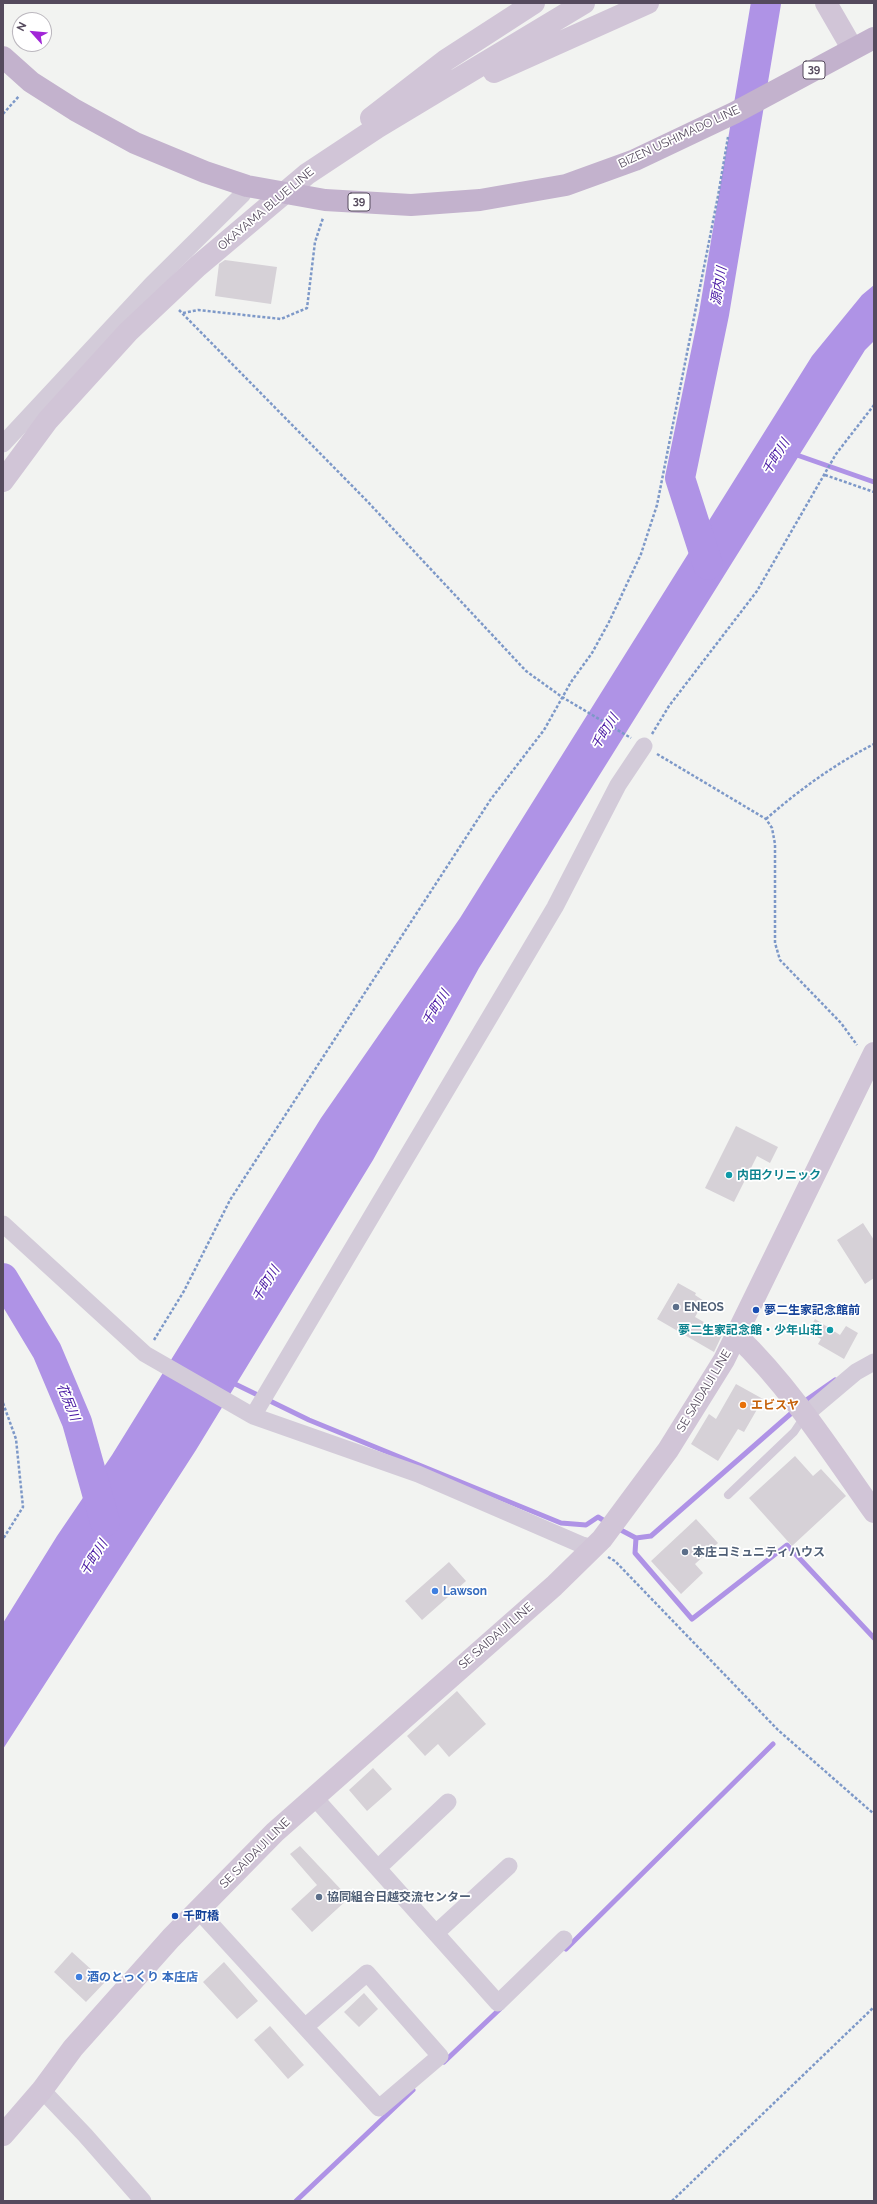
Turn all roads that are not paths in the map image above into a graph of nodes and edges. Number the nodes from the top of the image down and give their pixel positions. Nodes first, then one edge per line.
1 (534, 3) edge
2 (584, 3) edge
3 (648, 3) edge
4 (826, 3) edge
5 (874, 38) edge
6 (852, 48) junction
7 (3, 57) edge
8 (378, 127) junction
9 (307, 174) junction
10 (247, 186) junction
11 (3, 444) edge
12 (3, 481) edge
13 (639, 743) road end
14 (872, 1056) edge
15 (3, 1224) edge
16 (736, 1335) junction
17 (874, 1362) edge
18 (800, 1409) junction
19 (253, 1416) junction
20 (728, 1495) dead end
21 (874, 1512) edge
22 (598, 1543) junction
23 (314, 1797) junction
24 (448, 1802) dead end
25 (509, 1866) dead end
26 (378, 1868) junction
27 (198, 1910) junction
28 (436, 1933) junction
29 (564, 1939) dead end
30 (305, 2027) junction
31 (42, 2090) junction
32 (3, 2134) edge
33 (144, 2201) edge

1 - 9 main road
2 - 8 main road, OKAYAMA BLUE LINE
3 - 8 main road
4 - 6 main road
5 - 6 main road, BIZEN USHIMADO LINE / 39
6 - 10 main road, BIZEN USHIMADO LINE / 39
7 - 10 main road, BIZEN USHIMADO LINE / 39
8 - 9 main road, OKAYAMA BLUE LINE
9 - 12 main road, OKAYAMA BLUE LINE
10 - 11 street
13 - 19 street
14 - 16 main road, SE SAIDAIJI LINE
15 - 19 street
16 - 18 main road
16 - 22 main road, SE SAIDAIJI LINE
17 - 18 street
18 - 20 lane
18 - 21 main road
19 - 22 street
22 - 23 main road, SE SAIDAIJI LINE
23 - 26 street
23 - 27 main road, SE SAIDAIJI LINE
24 - 26 street
25 - 28 street
26 - 28 street
27 - 30 street
27 - 31 main road, SE SAIDAIJI LINE
28 - 29 street
30 - 30 street
31 - 32 main road, SE SAIDAIJI LINE
31 - 33 street

